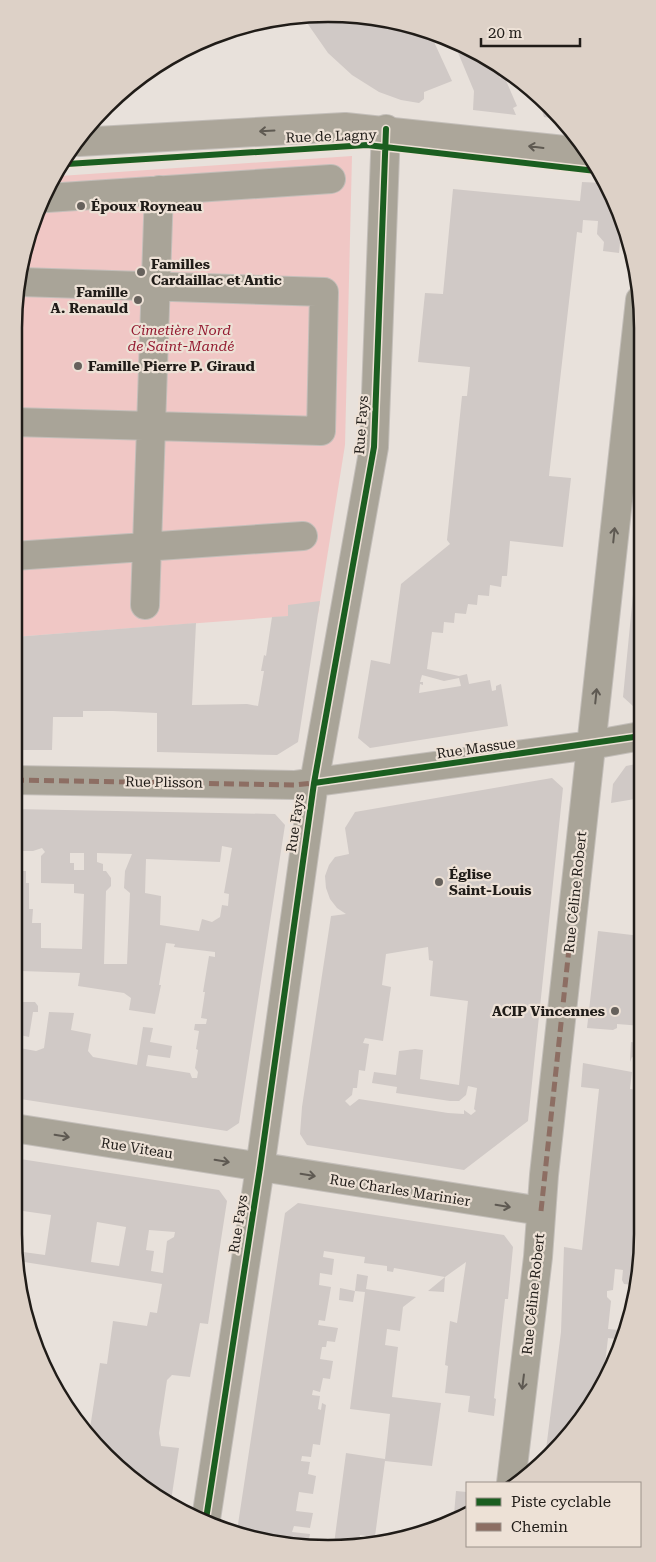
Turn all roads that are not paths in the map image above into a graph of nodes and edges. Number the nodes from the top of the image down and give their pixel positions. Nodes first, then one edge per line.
1 (386, 129) junction
2 (86, 142) edge
3 (577, 151) edge
4 (331, 179) dead end
5 (159, 190) junction
6 (52, 198) edge
7 (26, 282) edge
8 (157, 287) junction
9 (634, 354) edge
10 (22, 422) edge
11 (152, 426) junction
12 (303, 536) dead end
13 (147, 547) junction
14 (22, 555) edge
15 (145, 605) dead end
16 (634, 737) edge
17 (591, 745) junction
18 (22, 780) edge
19 (314, 783) junction
20 (22, 1129) edge
21 (260, 1168) junction
22 (541, 1212) junction
23 (512, 1478) edge
24 (207, 1514) edge

1 -> 2 main road, Rue de Lagny
3 -> 1 main road, Rue de Lagny
1 - 19 street, Rue Fays
4 - 5 street
5 - 6 street
5 - 8 street
7 - 8 street
8 - 11 street
8 - 11 street
17 -> 9 street, Rue Céline Robert
10 - 11 street
11 - 13 street
12 - 13 street
13 - 14 street
13 - 15 street
16 - 17 street, Rue Massue
17 - 19 street, Rue Massue
17 - 22 street, Rue Céline Robert
18 - 19 street, Rue Plisson
19 - 21 street, Rue Fays
20 -> 21 street, Rue Viteau
21 -> 22 street, Rue Charles Marinier
21 - 24 street, Rue Fays
22 -> 23 street, Rue Céline Robert

